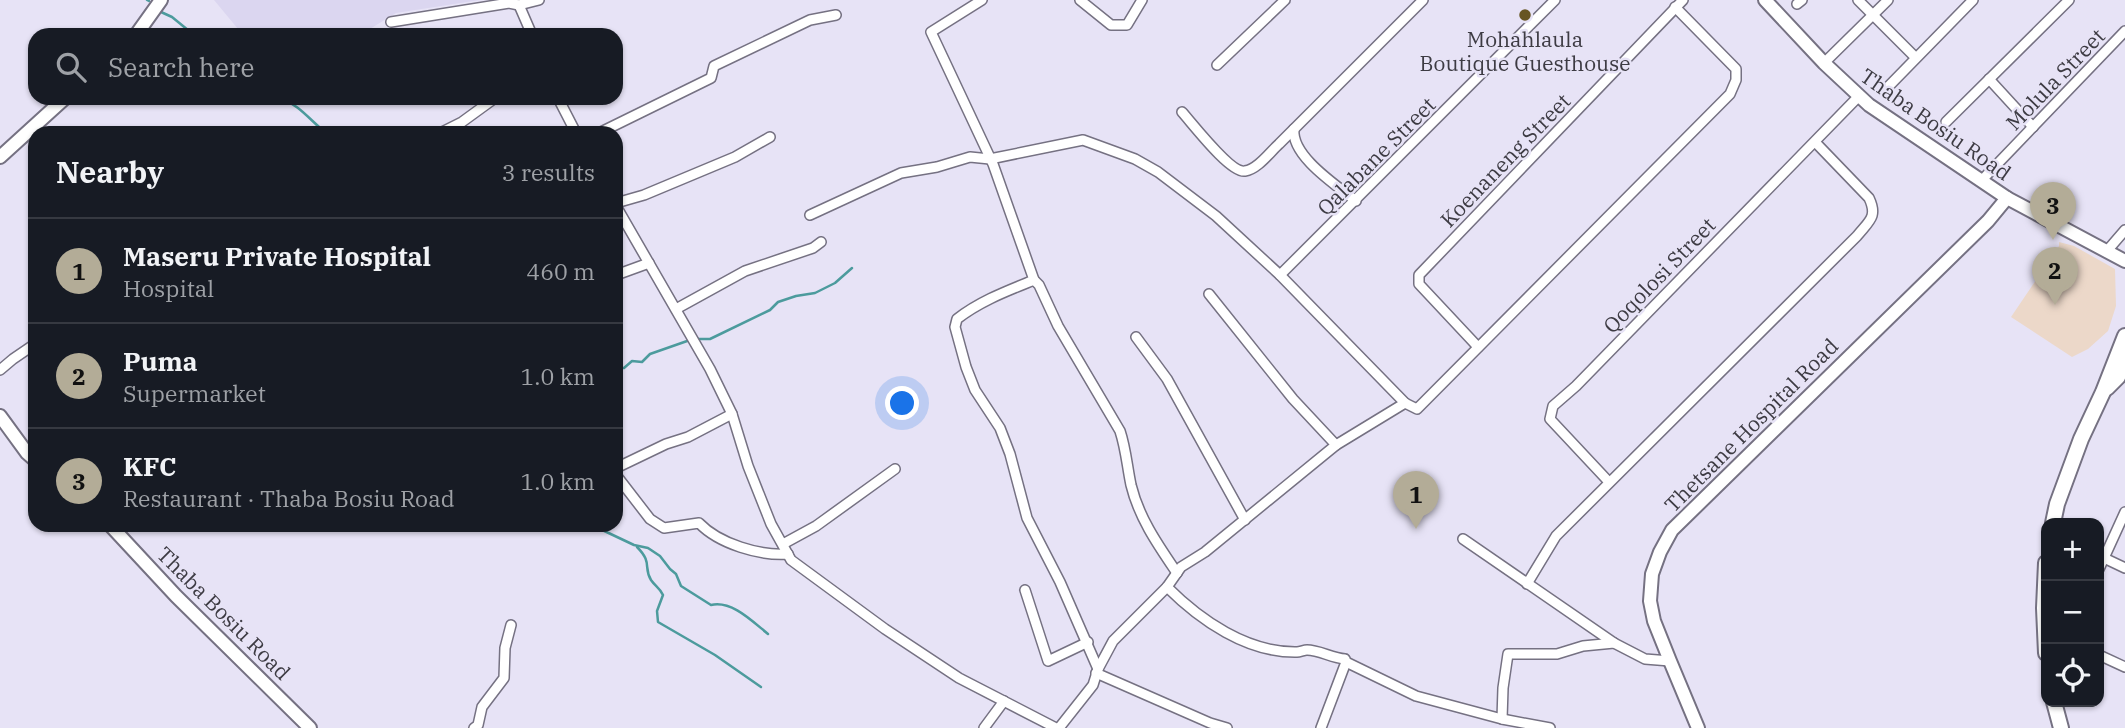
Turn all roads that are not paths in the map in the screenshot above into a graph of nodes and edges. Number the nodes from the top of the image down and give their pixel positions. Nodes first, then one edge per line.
1 (161, 0) edge
2 (539, 0) edge
3 (982, 0) edge
4 (1080, 0) edge
5 (1142, 0) edge
6 (1285, 0) edge
7 (1423, 0) edge
8 (1555, 0) edge
9 (1765, 0) edge
10 (1858, 0) edge
11 (1888, 0) edge
12 (1973, 0) edge
13 (2069, 0) edge
14 (512, 3) edge
15 (1679, 3) edge
16 (1873, 14) junction
17 (836, 15) dead end
18 (391, 22) dead end
19 (141, 28) edge
20 (528, 28) edge
21 (2125, 31) edge
22 (1915, 57) junction
23 (1824, 63) junction
24 (1217, 65) dead end
25 (1989, 79) junction
26 (1884, 91) dead end
27 (1859, 96) junction
28 (57, 105) edge
29 (486, 105) edge
30 (562, 105) edge
31 (1182, 112) dead end
32 (1946, 122) dead end
33 (34, 126) edge
34 (455, 126) edge
35 (572, 126) edge
36 (612, 126) edge
37 (2033, 127) junction
38 (1294, 129) junction
39 (28, 132) edge
40 (770, 137) dead end
41 (1816, 143) junction
42 (0, 157) edge
43 (990, 159) junction
44 (1981, 181) junction
45 (2007, 198) junction
46 (1356, 201) junction
47 (623, 202) edge
48 (810, 215) dead end
49 (623, 217) edge
50 (2125, 230) edge
51 (821, 242) dead end
52 (2106, 253) junction
53 (2125, 261) edge
54 (649, 263) junction
55 (2125, 270) edge
56 (623, 272) edge
57 (1280, 275) junction
58 (1034, 280) junction
59 (1209, 294) dead end
60 (676, 309) junction
61 (2125, 336) edge
62 (1136, 337) dead end
63 (1478, 347) junction
64 (28, 349) edge
65 (2125, 361) edge
66 (0, 370) edge
67 (2103, 392) junction
68 (1405, 403) junction
69 (732, 414) junction
70 (0, 416) edge
71 (1336, 445) junction
72 (28, 454) edge
73 (623, 465) edge
74 (895, 469) dead end
75 (1609, 482) junction
76 (623, 484) edge
77 (2054, 518) edge
78 (2124, 518) edge
79 (1245, 520) junction
80 (117, 532) edge
81 (1463, 539) dead end
82 (783, 544) junction
83 (788, 554) junction
84 (2104, 558) joint
85 (2125, 568) edge
86 (1177, 573) junction
87 (2045, 581) edge
88 (1527, 584) junction
89 (1167, 587) junction
90 (1025, 590) dead end
91 (511, 625) dead end
92 (1088, 642) junction
93 (1614, 643) junction
94 (2046, 644) edge
95 (2104, 657) edge
96 (1670, 661) junction
97 (1346, 662) junction
98 (2125, 667) edge
99 (1097, 671) junction
100 (1004, 701) junction
101 (2056, 707) edge
102 (1502, 719) junction
103 (310, 728) edge
104 (474, 728) edge
105 (984, 728) edge
106 (1057, 728) edge
107 (1227, 728) edge
108 (1321, 728) edge
109 (1550, 728) edge
110 (1698, 728) edge
111 (2062, 728) edge

1 - 19 main road
2 - 14 street
3 - 43 street
4 - 5 street
6 - 24 street
7 - 38 street
8 - 46 street, Qalabane Street
9 - 23 main road, Thaba Bosiu Road
10 - 16 street
11 - 16 street
12 - 22 street
13 - 25 street
14 - 18 street
14 - 20 street
15 - 63 street
15 - 63 street, Koenaneng Street
16 - 22 street
16 - 23 street
17 - 36 street
21 - 37 street, Molula Street
22 - 26 street
23 - 27 main road, Thaba Bosiu Road
25 - 32 street
25 - 37 street
27 - 41 street, Qoqolosi Street
27 - 44 main road, Thaba Bosiu Road
28 - 33 main road
29 - 34 street
30 - 35 street
31 - 38 street
37 - 44 street, Molula Street
38 - 46 street
39 - 42 main road
40 - 47 street
41 - 75 street
41 - 75 street, Qoqolosi Street
43 - 48 street
43 - 57 street
43 - 58 street
44 - 45 main road, Thaba Bosiu Road
45 - 52 main road, Thaba Bosiu Road
45 - 96 main road, Thetsane Hospital Road
46 - 57 street, Qalabane Street
49 - 54 street
50 - 52 street
51 - 60 street
52 - 53 main road
52 - 55 main road
54 - 56 street
54 - 60 street
57 - 68 street
58 - 86 street
58 - 92 street
59 - 71 street
60 - 69 street
61 - 67 main road
62 - 79 street
63 - 68 street
64 - 66 street
65 - 67 main road
67 - 77 main road
68 - 71 street
69 - 73 street
69 - 82 street
70 - 72 main road
71 - 79 street
74 - 82 street
75 - 88 street
76 - 83 street
78 - 84 street
79 - 86 street
80 - 103 main road, Thaba Bosiu Road
81 - 88 street
82 - 83 street
83 - 100 street
84 - 85 street
86 - 89 street
87 - 94 main road
88 - 93 street
89 - 97 street
89 - 99 street
90 - 92 street
91 - 104 street
92 - 99 street
93 - 96 street
93 - 102 street
95 - 98 street
96 - 110 main road, Thetsane Hospital Road
97 - 102 street
97 - 108 street
99 - 106 street
99 - 107 street
100 - 105 street
100 - 106 street
101 - 111 main road
102 - 109 street

